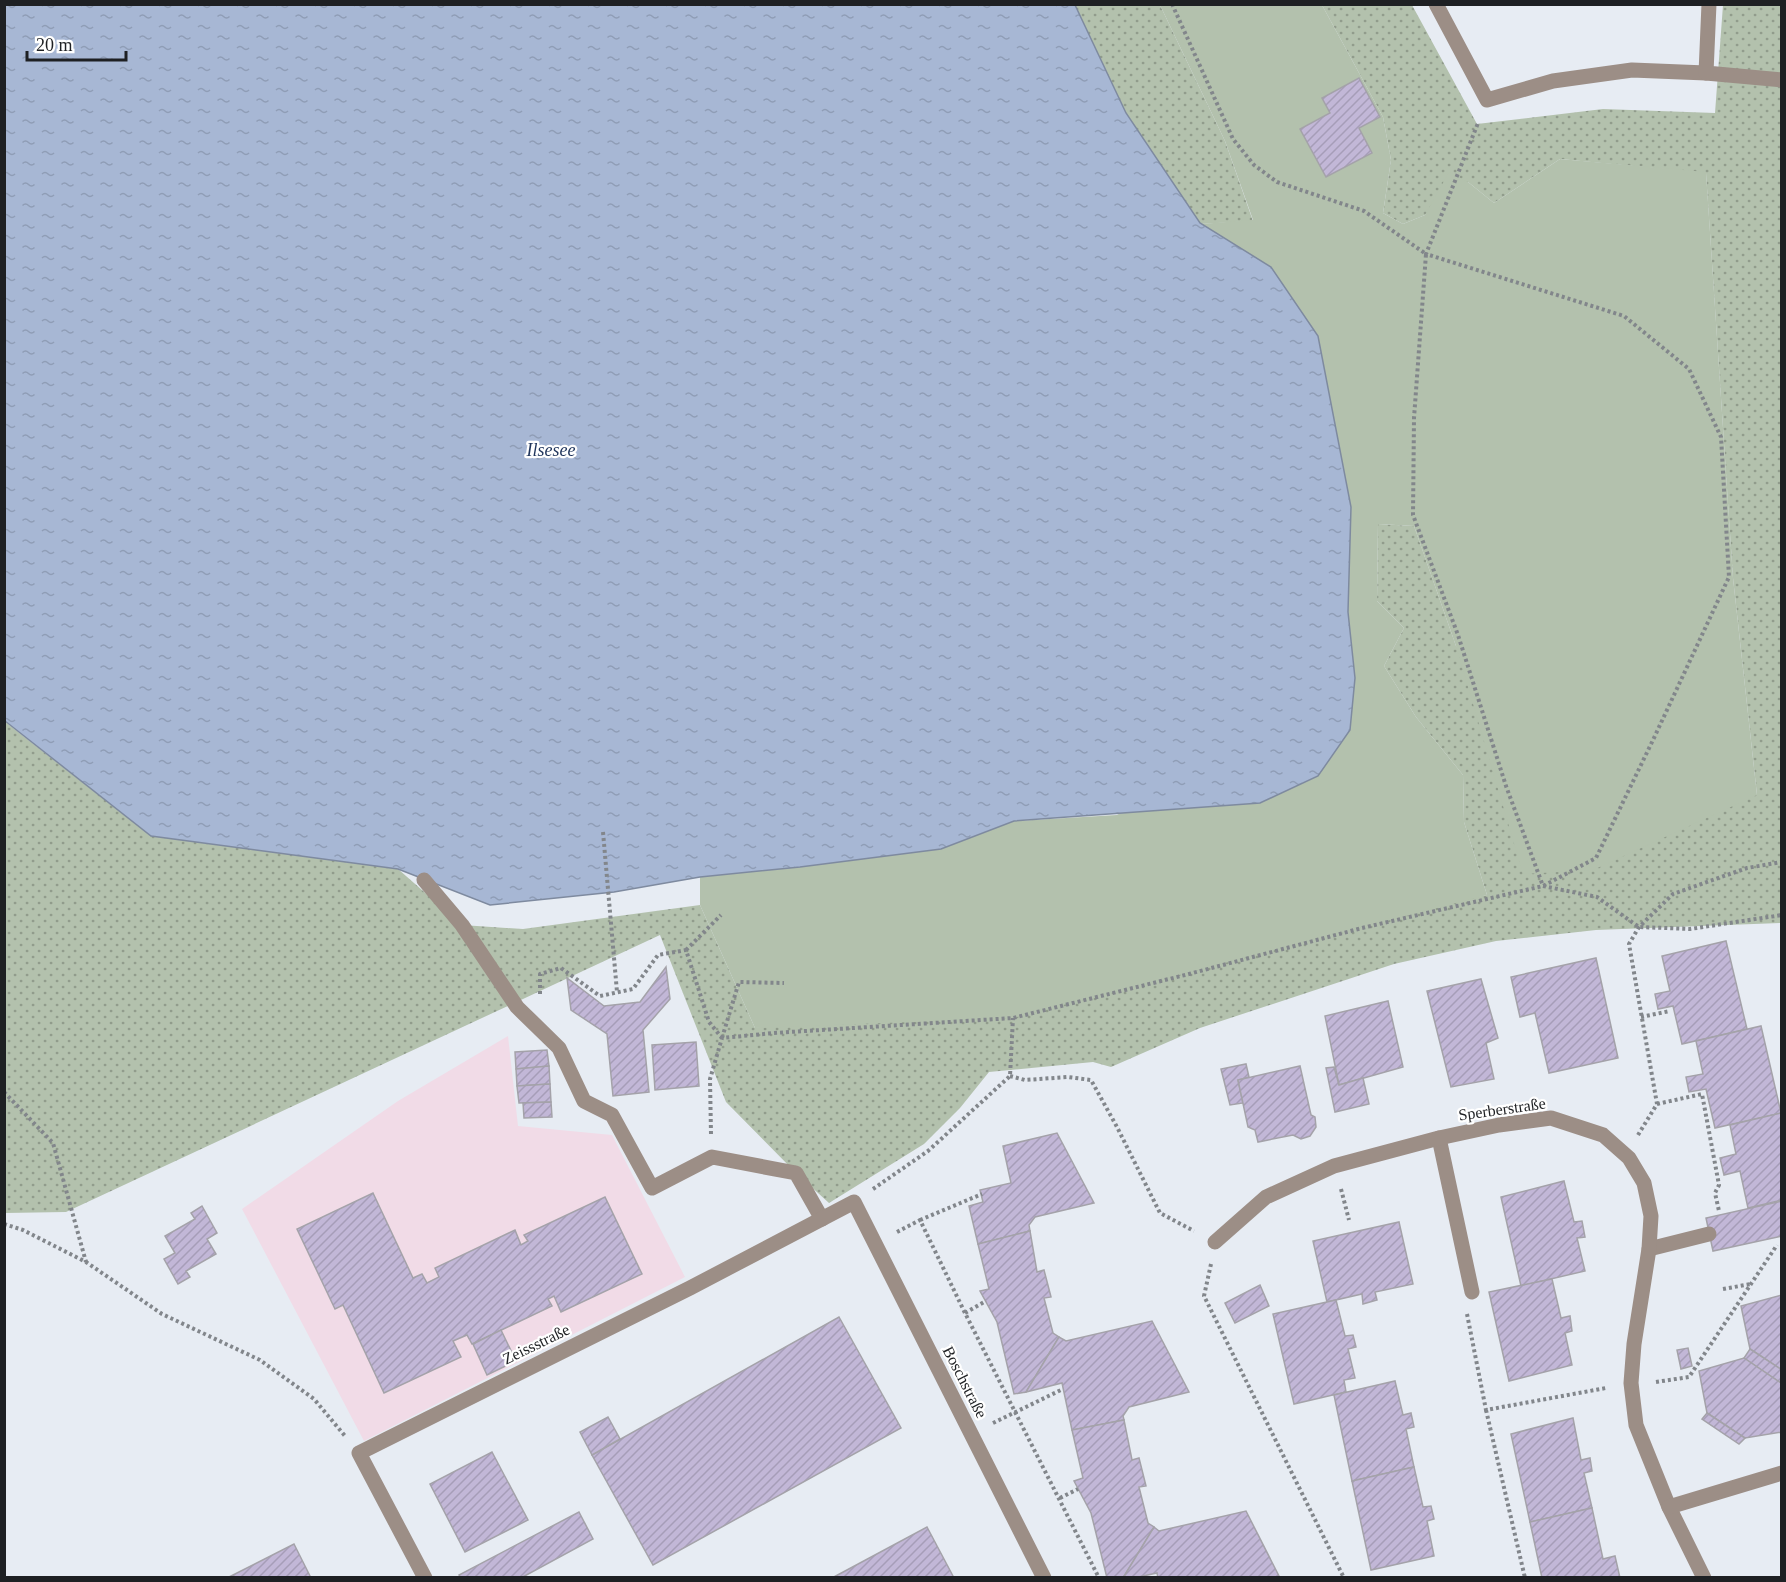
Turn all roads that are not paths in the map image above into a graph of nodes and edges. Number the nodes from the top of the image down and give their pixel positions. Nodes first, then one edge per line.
1 (1436, 4) edge
2 (1709, 4) edge
3 (1706, 73) junction
4 (1782, 80) edge
5 (424, 880) dead end
6 (1439, 1138) junction
7 (854, 1202) joint
8 (822, 1219) junction
9 (1709, 1234) dead end
10 (1215, 1242) road end
11 (1649, 1249) junction
12 (1472, 1292) road end
13 (1782, 1473) edge
14 (1669, 1507) junction
15 (425, 1578) edge
16 (1044, 1578) edge
17 (1704, 1578) edge

1 - 3 street
2 - 3 street
3 - 4 street
5 - 8 street
6 - 10 street, Sperberstraße
6 - 11 street, Sperberstraße
6 - 12 street
7 - 8 street, Zeissstraße
7 - 16 street, Boschstraße
8 - 15 street, Zeissstraße
9 - 11 street
11 - 14 street, Sperberstraße
13 - 14 street
14 - 17 street, Sperberstraße

